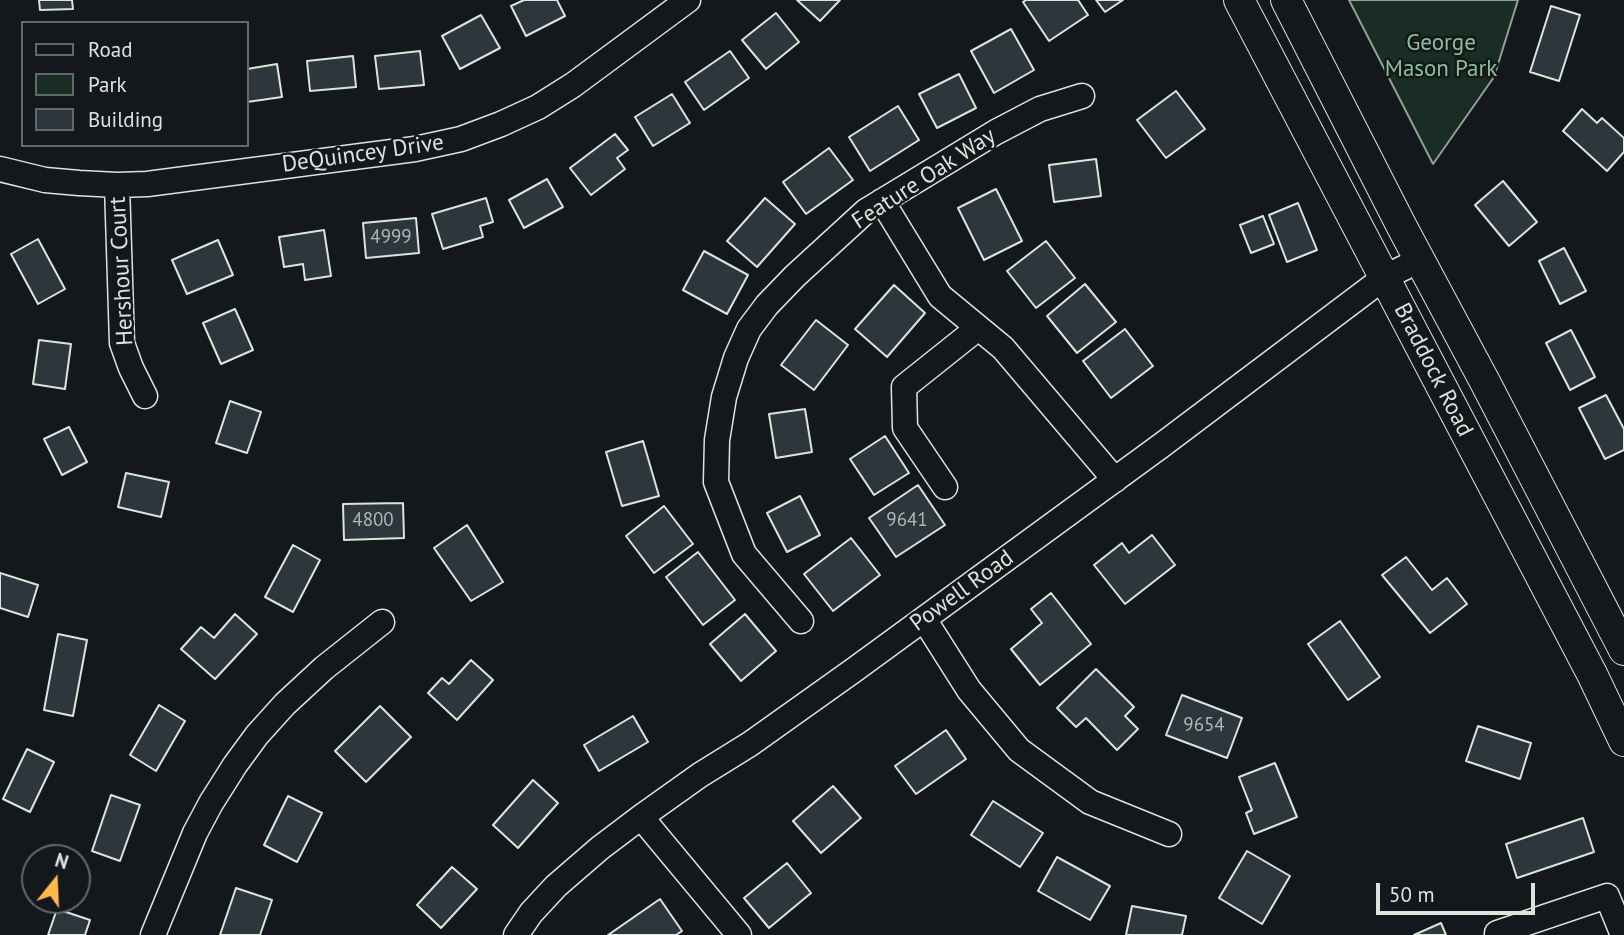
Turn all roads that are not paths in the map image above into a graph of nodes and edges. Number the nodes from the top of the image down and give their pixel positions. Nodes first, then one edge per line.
1 (688, 0) edge
2 (1238, 0) edge
3 (1286, 0) edge
4 (1082, 96) dead end
5 (0, 169) edge
6 (117, 185) junction
7 (882, 201) junction
8 (1420, 260) junction
9 (1385, 277) junction
10 (978, 328) junction
11 (145, 396) dead end
12 (1115, 480) junction
13 (945, 487) dead end
14 (924, 619) junction
15 (801, 621) dead end
16 (382, 622) dead end
17 (1624, 650) edge
18 (1624, 741) edge
19 (641, 817) junction
20 (1169, 834) dead end
21 (1615, 933) edge
22 (153, 935) edge
23 (516, 935) edge
24 (738, 935) edge
25 (1497, 935) edge

1 - 6 street, DeQuincey Drive
2 - 9 main road, Braddock Road
3 - 8 main road, Braddock Road
4 - 7 street, Feature Oak Way
5 - 6 street, DeQuincey Drive
6 - 11 street, Hershour Court
7 - 10 street
7 - 15 street, Feature Oak Way
8 - 9 street, Powell Road
8 - 17 main road, Braddock Road
9 - 12 street, Powell Road
9 - 18 main road, Braddock Road
10 - 12 street
10 - 13 street
12 - 14 street, Powell Road
14 - 19 street, Powell Road
14 - 20 street
16 - 22 street
19 - 23 street, Powell Road
19 - 24 street
21 - 25 street

